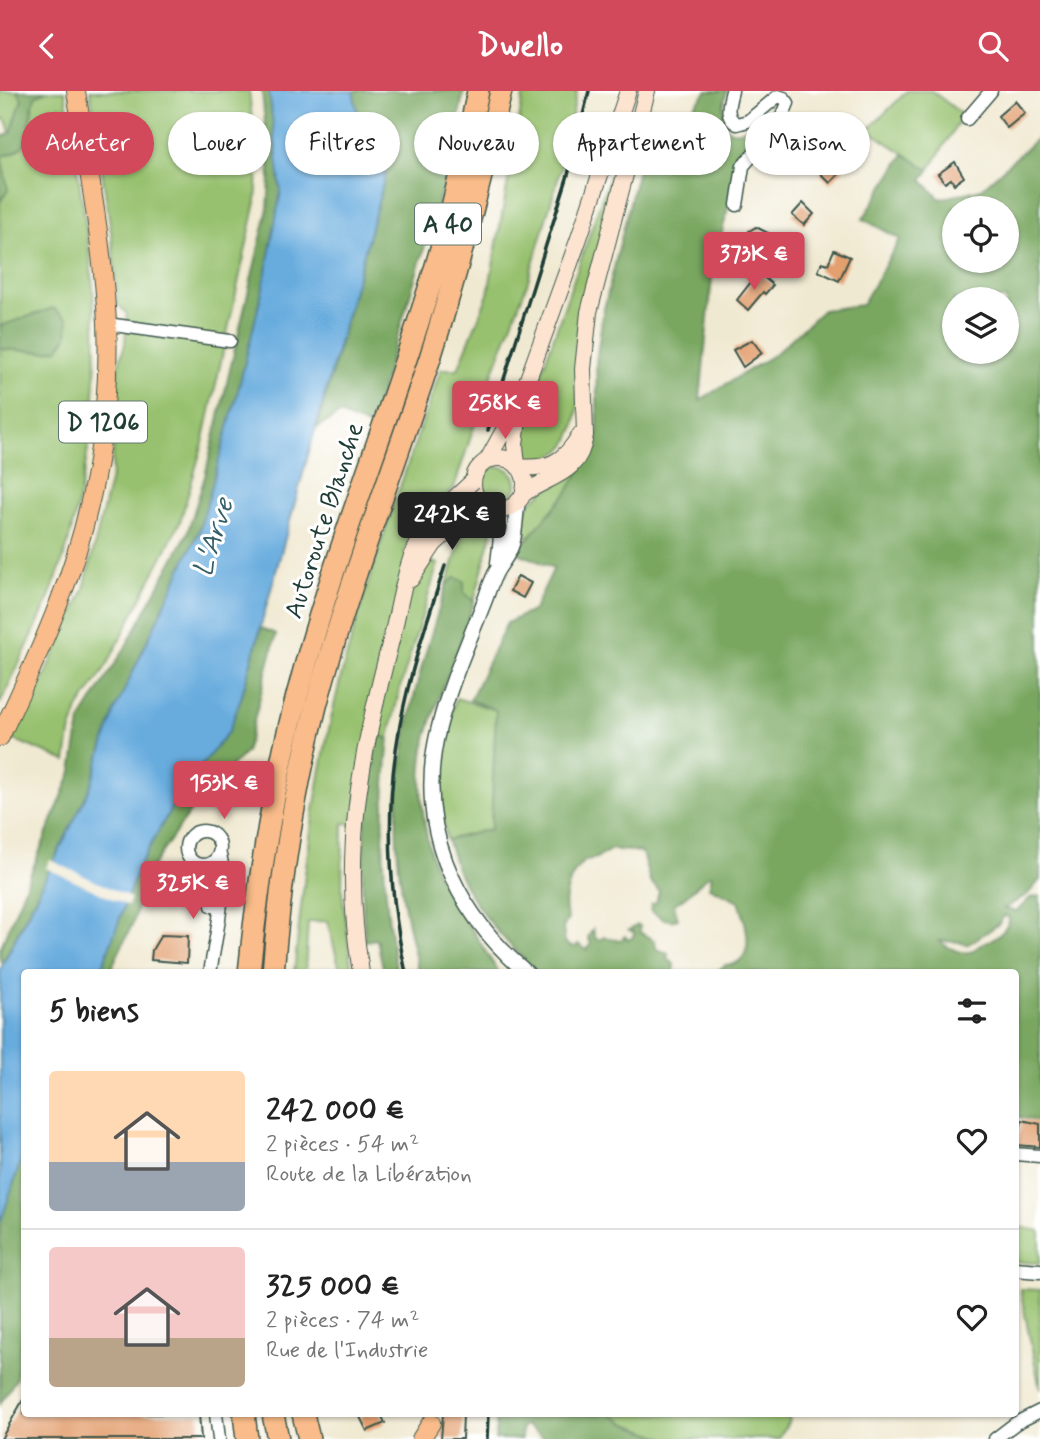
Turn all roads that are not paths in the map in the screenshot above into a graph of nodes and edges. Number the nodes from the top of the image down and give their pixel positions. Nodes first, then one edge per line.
1 (76, 91) edge
2 (478, 91) edge
3 (500, 91) edge
4 (628, 91) edge
5 (647, 91) edge
6 (732, 91) edge
7 (991, 91) edge
8 (967, 119) dead end
9 (737, 205) dead end
10 (107, 324) junction
11 (230, 341) dead end
12 (520, 401) junction
13 (585, 427) junction
14 (486, 462) junction
15 (517, 466) junction
16 (474, 487) junction
17 (520, 498) junction
18 (489, 508) junction
19 (497, 572) junction
20 (404, 592) junction
21 (0, 737) edge
22 (264, 852) junction
23 (219, 853) junction
24 (199, 865) junction
25 (203, 969) edge
26 (211, 969) edge
27 (243, 969) edge
28 (249, 969) edge
29 (273, 969) edge
30 (361, 969) edge
31 (523, 969) edge
32 (1019, 1154) edge
33 (1040, 1156) edge
34 (1019, 1269) edge
35 (1040, 1271) edge
36 (1040, 1412) edge
37 (216, 1417) edge
38 (244, 1417) edge
39 (274, 1417) edge
40 (294, 1417) edge
41 (304, 1417) edge
42 (314, 1417) edge
43 (431, 1425) edge
44 (219, 1439) edge
45 (247, 1439) edge
46 (278, 1439) edge
47 (298, 1439) edge
48 (309, 1439) edge
49 (318, 1439) edge
50 (421, 1439) edge
51 (995, 1439) edge

1 - 10 main road, D 1206
2 - 22 highway, Autoroute Blanche / A 40
3 - 29 highway, Autoroute Blanche / A 40
4 - 12 main road
5 - 13 main road
6 - 9 street
7 - 8 street
10 - 11 street
10 - 21 main road, D 1206
12 - 14 main road
12 - 15 main road
13 - 15 main road
13 - 17 main road
14 - 15 main road
14 - 16 main road
15 - 17 main road
16 - 18 main road
16 - 20 main road, bridge
17 - 18 main road
17 - 19 street
18 - 19 street
18 - 20 main road
19 - 31 street
20 - 30 main road
22 - 27 highway
22 - 28 highway, Autoroute Blanche / A 40
23 - 24 street
23 - 24 street
23 - 26 street
24 - 25 street
32 - 33 street
34 - 35 street
36 - 51 street
37 - 44 street
38 - 45 highway
39 - 46 highway
40 - 47 highway
41 - 48 highway
42 - 49 highway
43 - 50 main road

